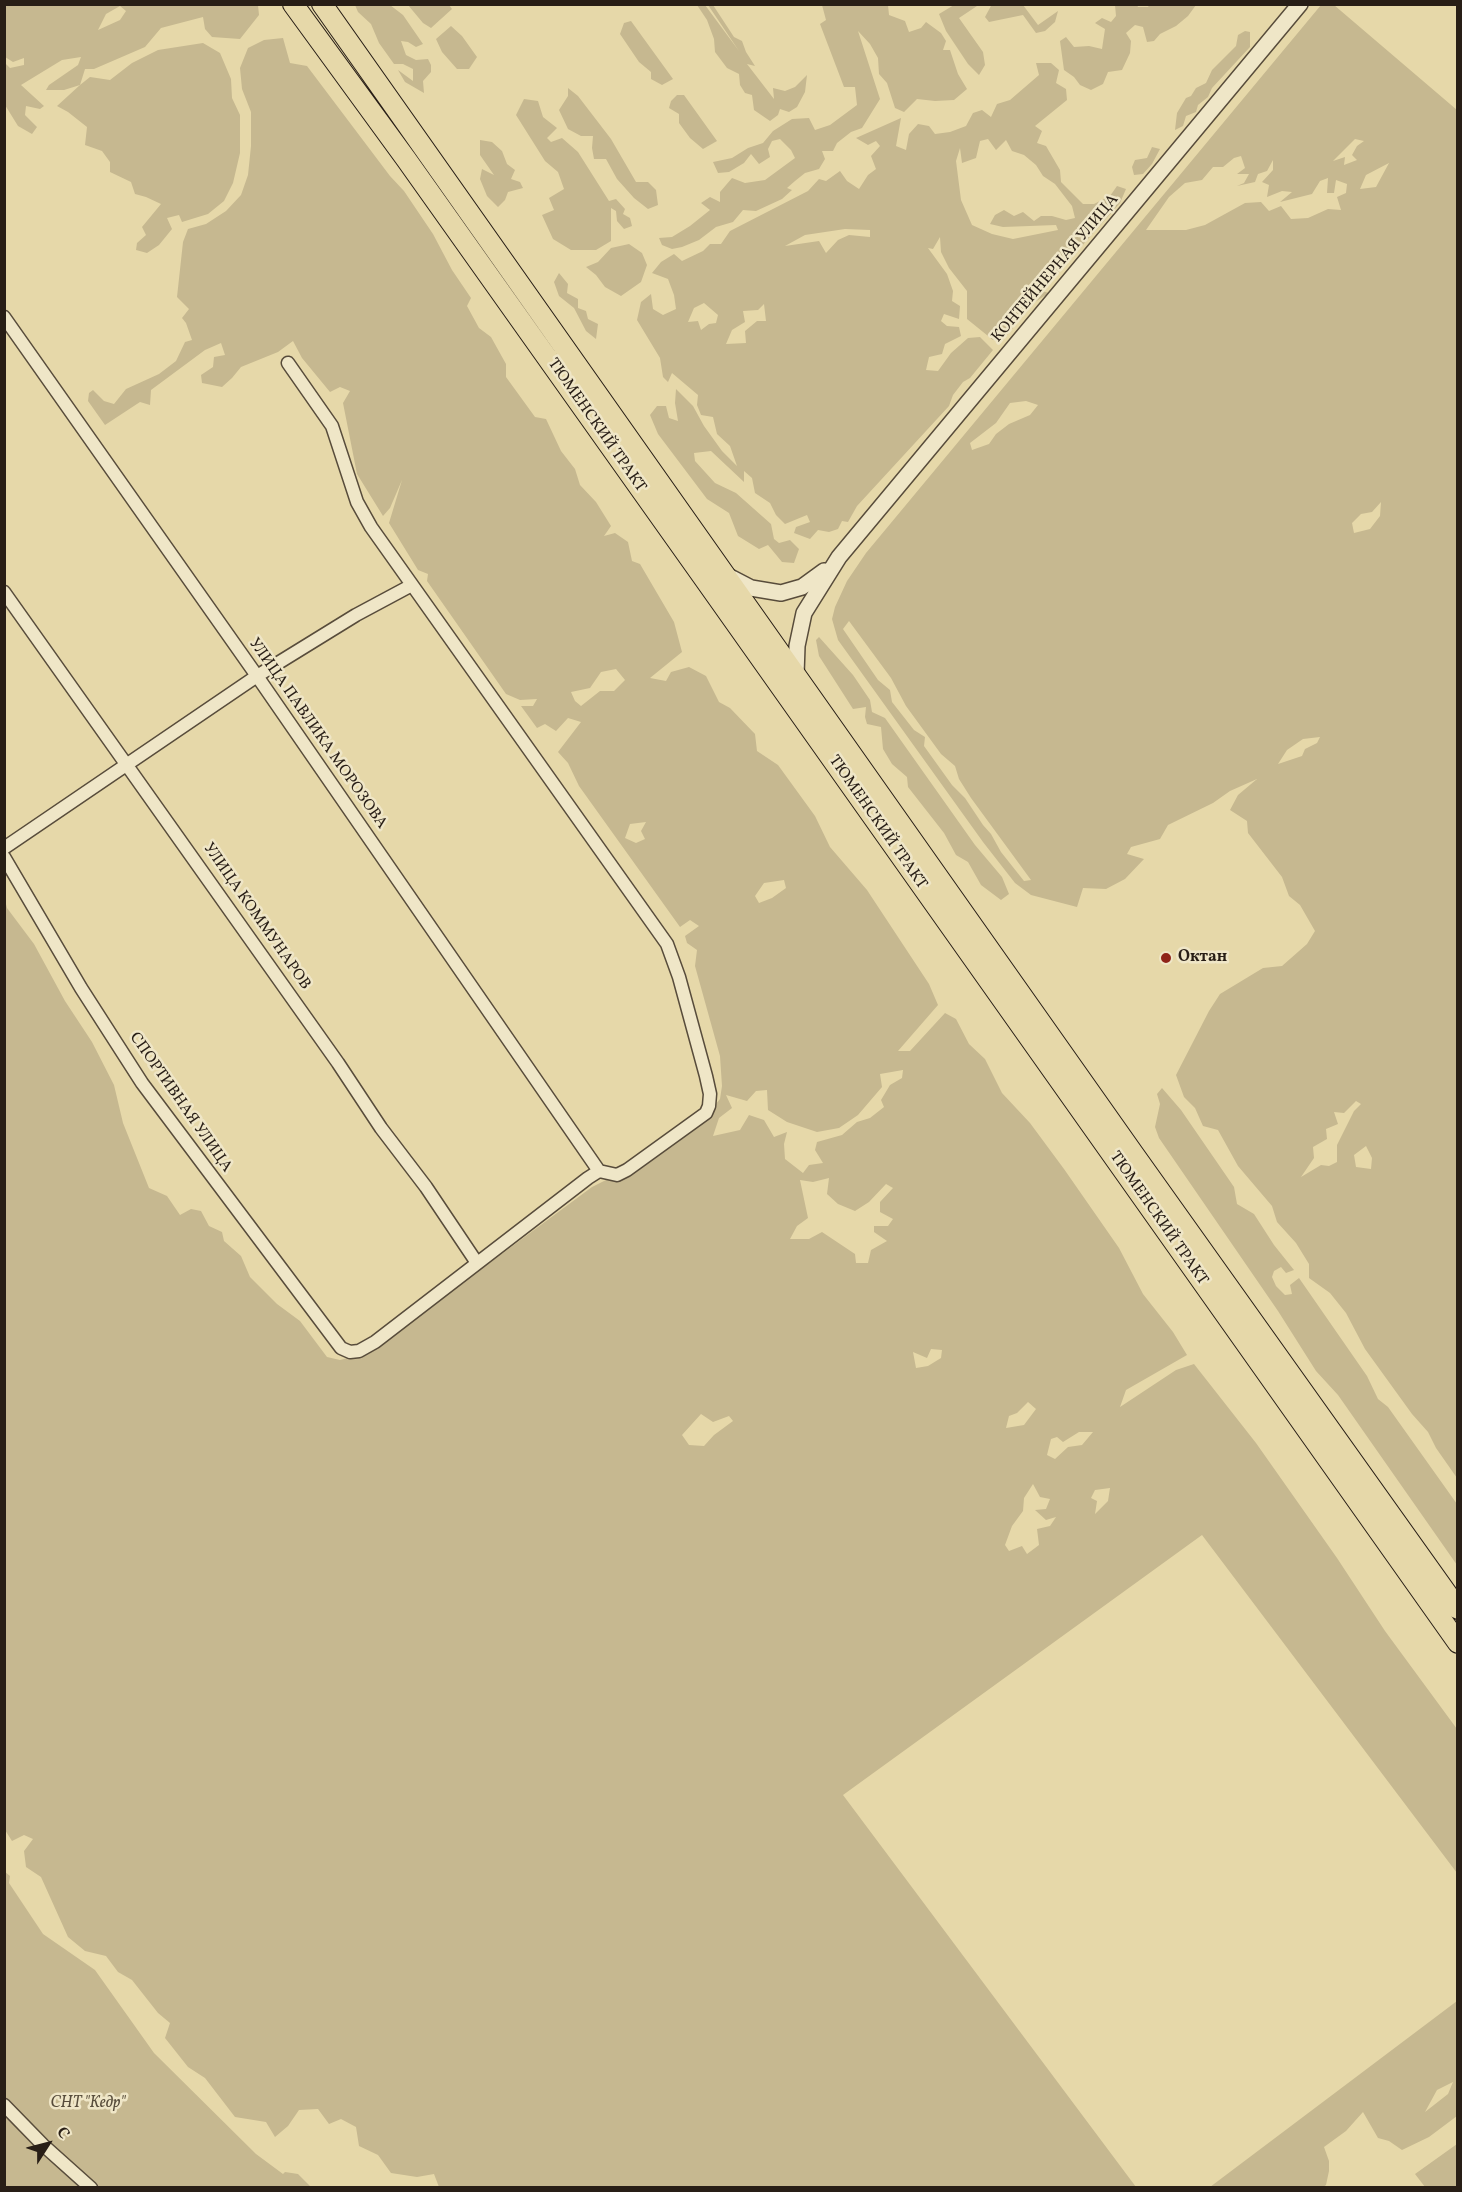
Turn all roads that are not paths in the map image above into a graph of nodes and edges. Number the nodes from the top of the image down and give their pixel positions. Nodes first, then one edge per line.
1 (293, 4) edge
2 (322, 4) edge
3 (1300, 4) edge
4 (4, 317) edge
5 (288, 363) dead end
6 (839, 557) junction
7 (725, 574) junction
8 (412, 585) junction
9 (4, 592) edge
10 (796, 675) junction
11 (257, 676) junction
12 (128, 766) junction
13 (4, 848) edge
14 (4, 857) edge
15 (599, 1171) junction
16 (477, 1263) junction
17 (1458, 1609) edge
18 (1458, 1643) edge
19 (4, 2105) edge
20 (91, 2187) edge

1 - 18 main road, ТЮМЕНСКИЙ ТРАКТ
2 - 7 main road, ТЮМЕНСКИЙ ТРАКТ
3 - 6 street, КОНТЕЙНЕРНАЯ УЛИЦА
4 - 11 street, УЛИЦА ПАВЛИКА МОРОЗОВА
5 - 8 street
6 - 7 street, КОНТЕЙНЕРНАЯ УЛИЦА
6 - 10 street, КОНТЕЙНЕРНАЯ УЛИЦА
7 - 10 main road, ТЮМЕНСКИЙ ТРАКТ
8 - 11 street
8 - 15 street
9 - 12 street, УЛИЦА КОММУНАРОВ
10 - 17 main road, ТЮМЕНСКИЙ ТРАКТ
11 - 12 street
11 - 15 street, УЛИЦА ПАВЛИКА МОРОЗОВА
12 - 13 street
12 - 16 street, УЛИЦА КОММУНАРОВ
14 - 16 street, СПОРТИВНАЯ УЛИЦА
15 - 16 street
19 - 20 street

